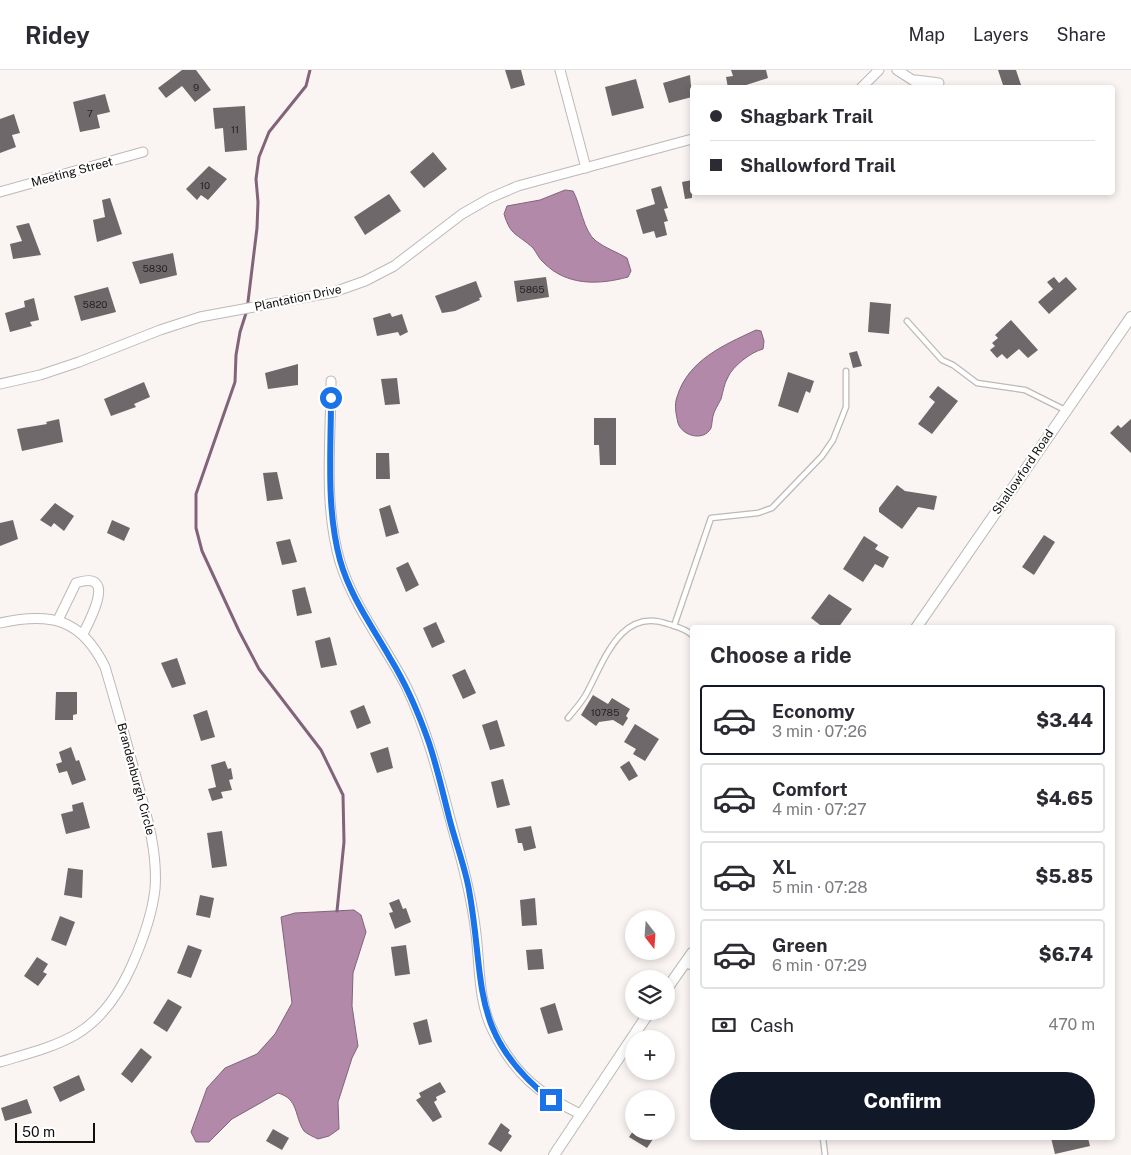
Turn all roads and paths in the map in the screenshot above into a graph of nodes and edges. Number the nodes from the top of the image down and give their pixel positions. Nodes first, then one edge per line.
1 (560, 70) edge
2 (879, 70) edge
3 (898, 70) edge
4 (916, 80) junction
5 (939, 83) dead end
6 (865, 85) edge
7 (922, 85) edge
8 (690, 140) edge
9 (144, 152) dead end
10 (586, 168) junction
11 (0, 192) edge
12 (1131, 317) edge
13 (907, 321) dead end
14 (846, 370) dead end
15 (331, 381) dead end
16 (0, 384) edge
17 (1065, 410) junction
18 (58, 620) junction
19 (0, 624) edge
20 (918, 625) edge
21 (674, 626) junction
22 (690, 633) edge
23 (83, 634) junction
24 (568, 718) dead end
25 (688, 966) edge
26 (675, 980) edge
27 (644, 1020) edge
28 (0, 1062) edge
29 (580, 1114) junction
30 (822, 1140) edge
31 (554, 1155) edge
32 (825, 1155) edge

1 - 10 street
2 - 6 street
3 - 4 street
4 - 5 street
4 - 7 street
8 - 10 street, Plantation Drive
9 - 11 street, Meeting Street
10 - 16 street, Plantation Drive
12 - 17 street, Shallowford Road
13 - 17 lane
14 - 21 lane
15 - 29 street
17 - 20 street, Shallowford Road
18 - 19 street, Brandenburgh Circle
18 - 23 street, Brandenburgh Circle
18 - 23 street
21 - 22 lane
21 - 24 lane
23 - 28 street, Brandenburgh Circle
25 - 26 street
27 - 29 street
29 - 31 street
30 - 32 lane

